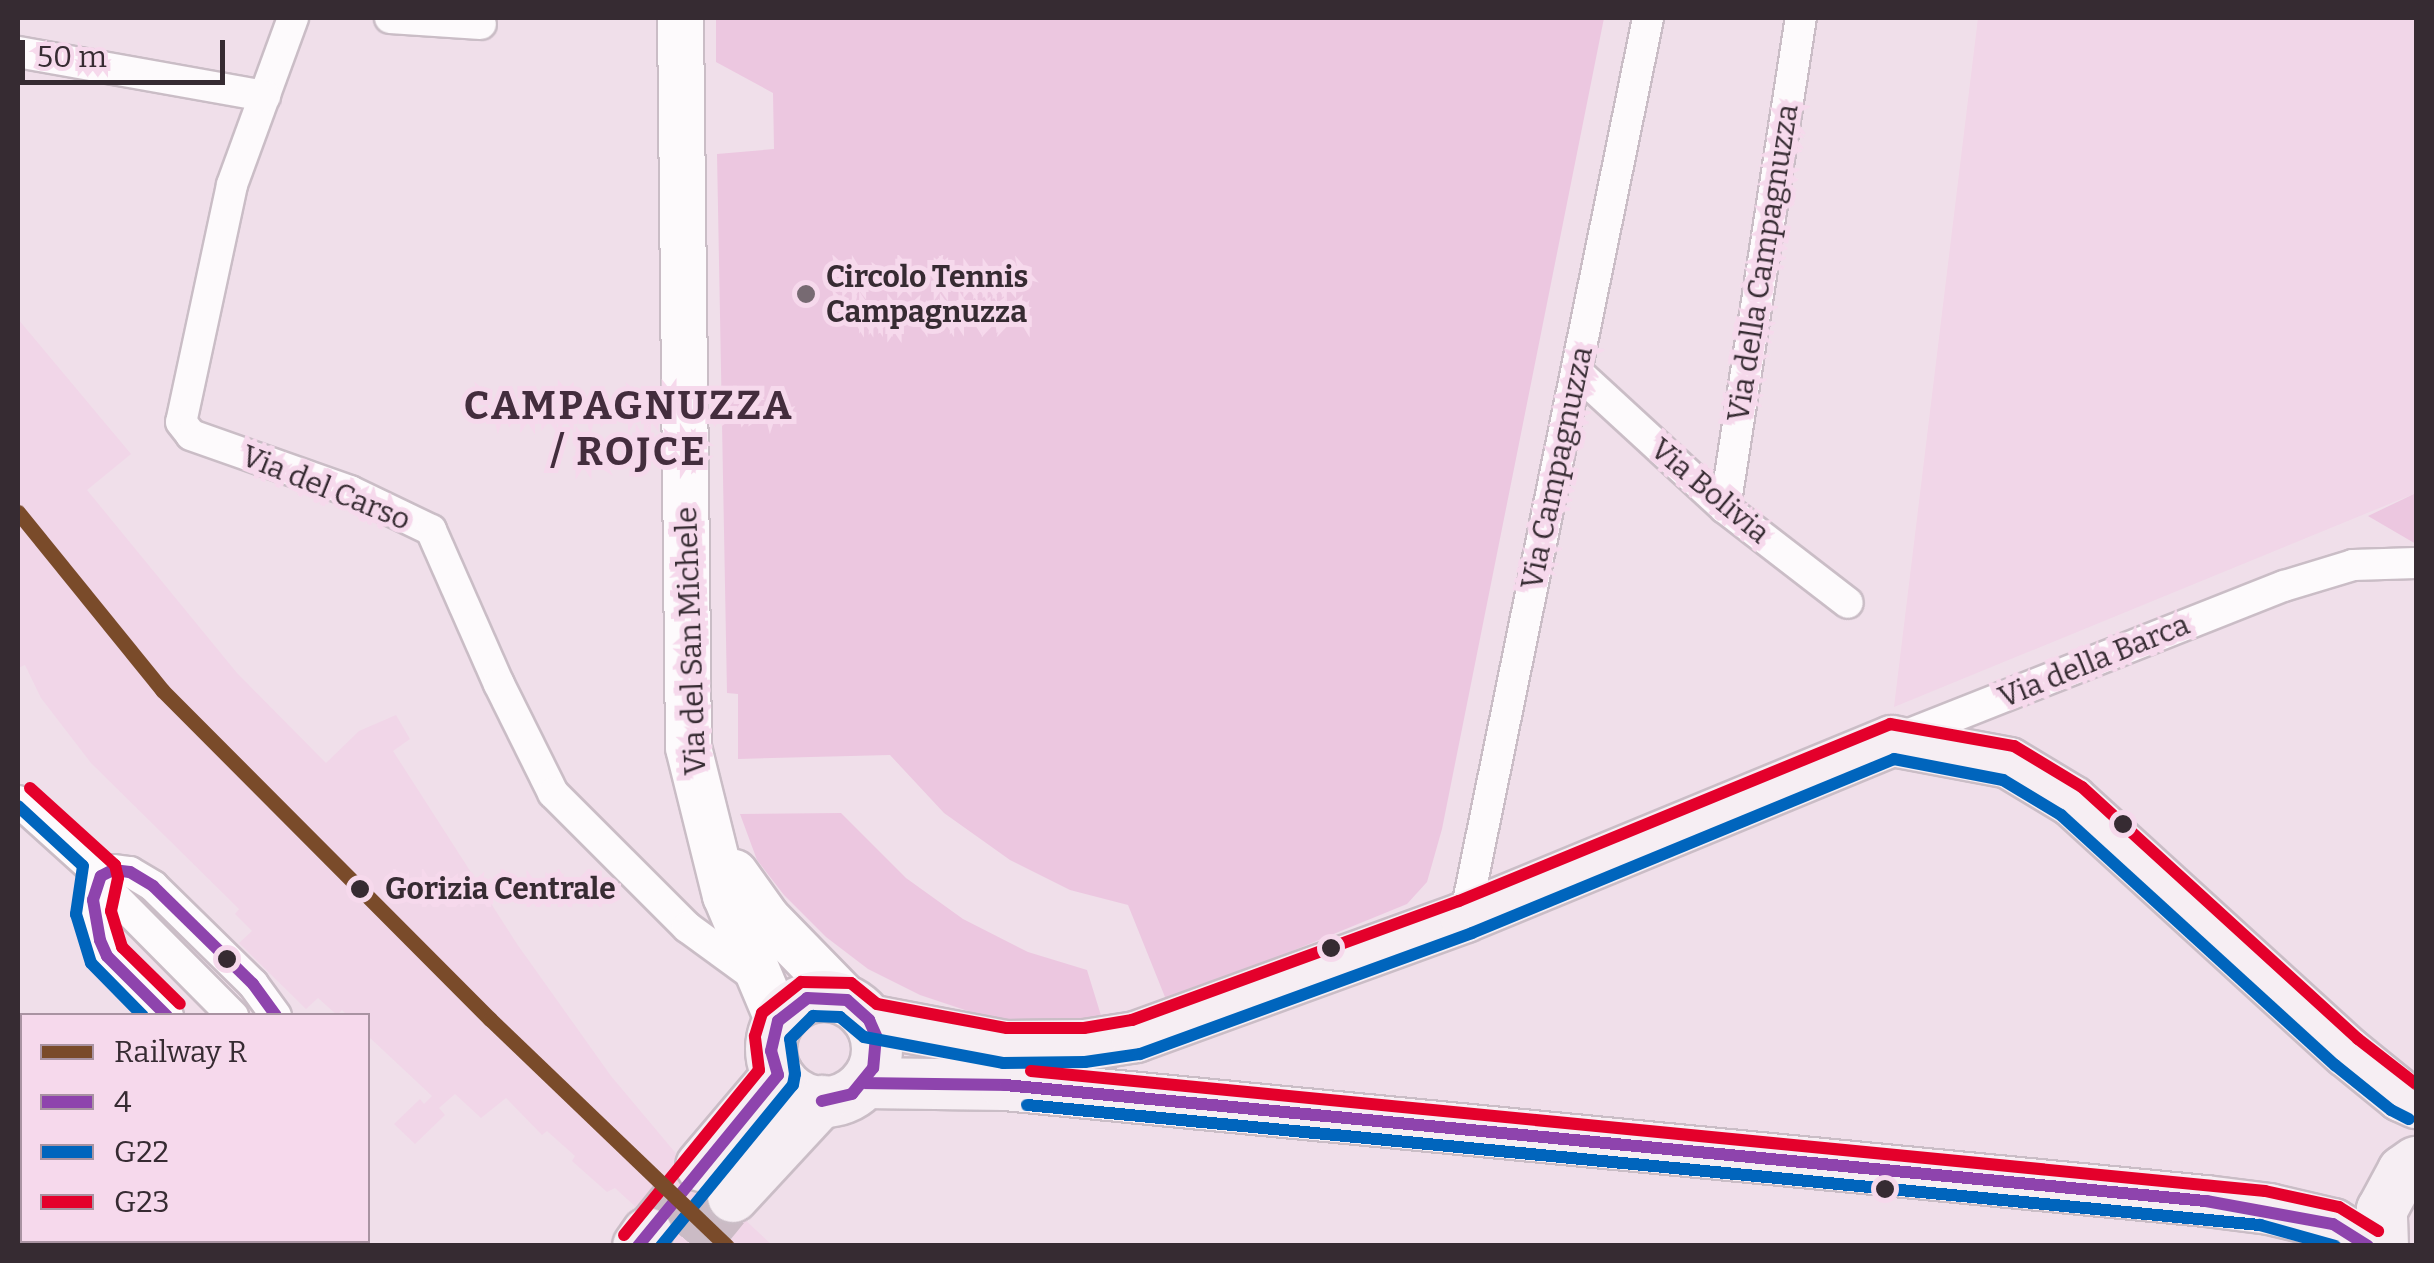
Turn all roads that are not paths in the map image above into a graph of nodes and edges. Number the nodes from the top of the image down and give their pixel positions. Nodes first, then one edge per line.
1 (293, 18) edge
2 (390, 18) edge
3 (680, 18) edge
4 (1648, 18) edge
5 (1801, 18) edge
6 (482, 24) dead end
7 (18, 52) edge
8 (264, 96) junction
9 (1577, 372) junction
10 (1724, 508) junction
11 (2416, 562) edge
12 (1848, 603) dead end
13 (1892, 741) junction
14 (18, 801) edge
15 (711, 843) junction
16 (97, 888) junction
17 (1465, 917) junction
18 (768, 1000) junction
19 (858, 1010) junction
20 (165, 1013) edge
21 (230, 1013) edge
22 (274, 1013) edge
23 (778, 1075) junction
24 (843, 1092) junction
25 (2416, 1103) edge
26 (2416, 1162) edge
27 (2368, 1246) edge
28 (2383, 1246) edge

1 - 8 street, Via del Carso
2 - 6 street
3 - 15 main road, Via del San Michele
4 - 9 street, Via Campagnuzza
5 - 10 street, Via della Campagnuzza
7 - 8 street
8 - 18 street, Via del Carso
9 - 10 street, Via Bolivia
9 - 17 street, Via Campagnuzza
10 - 12 street, Via Bolivia
11 - 13 street, Via della Barca
13 - 17 main road, Via della Barca
13 - 25 main road
14 - 16 street
15 - 18 main road, Via del San Michele
15 - 19 main road, Via del San Michele
16 - 20 street
16 - 21 street
16 - 22 street
17 - 19 main road, Via della Barca
18 - 19 main road
18 - 23 main road
19 - 24 main road
23 - 24 main road
23 - 24 main road
24 - 27 main road
26 - 28 main road

